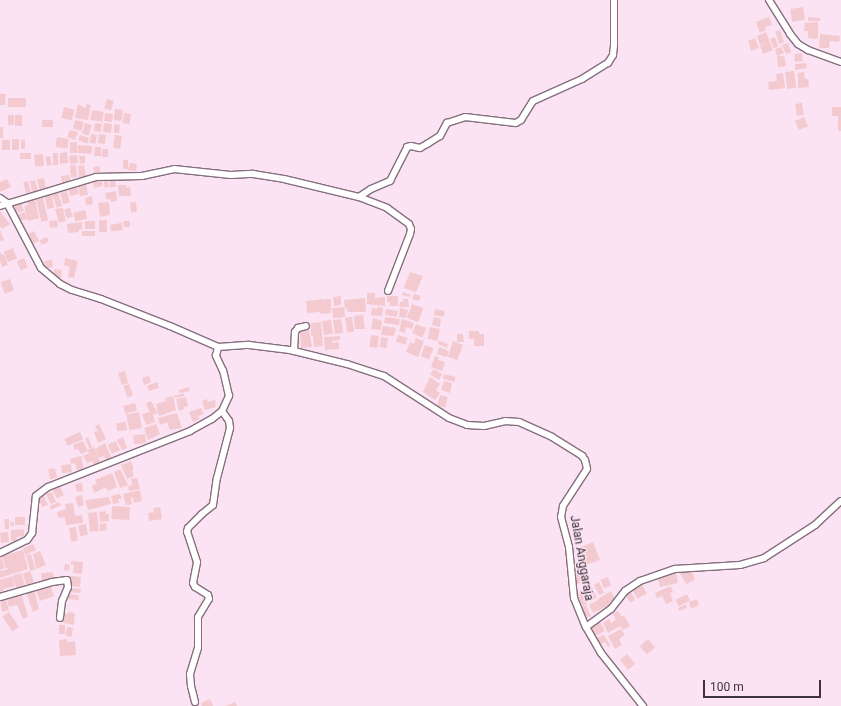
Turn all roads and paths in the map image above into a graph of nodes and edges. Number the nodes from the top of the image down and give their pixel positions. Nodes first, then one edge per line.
1 (614, 0) edge
2 (769, 0) edge
3 (841, 62) edge
4 (359, 197) junction
5 (0, 198) edge
6 (7, 203) junction
7 (0, 206) edge
8 (388, 291) dead end
9 (306, 326) dead end
10 (218, 347) junction
11 (294, 351) junction
12 (222, 411) junction
13 (841, 501) edge
14 (0, 553) edge
15 (0, 597) edge
16 (60, 618) dead end
17 (586, 627) junction
18 (195, 702) dead end
19 (643, 706) edge

1 - 4 street
2 - 3 street
4 - 6 street
4 - 8 street
5 - 6 street
6 - 7 street
6 - 10 street
9 - 11 street
10 - 11 street, Jalan Anggaraja
10 - 12 street
11 - 17 street, Jalan Anggaraja
12 - 14 street
12 - 18 street
13 - 17 street
15 - 16 street
17 - 19 street, Jalan Anggaraja

